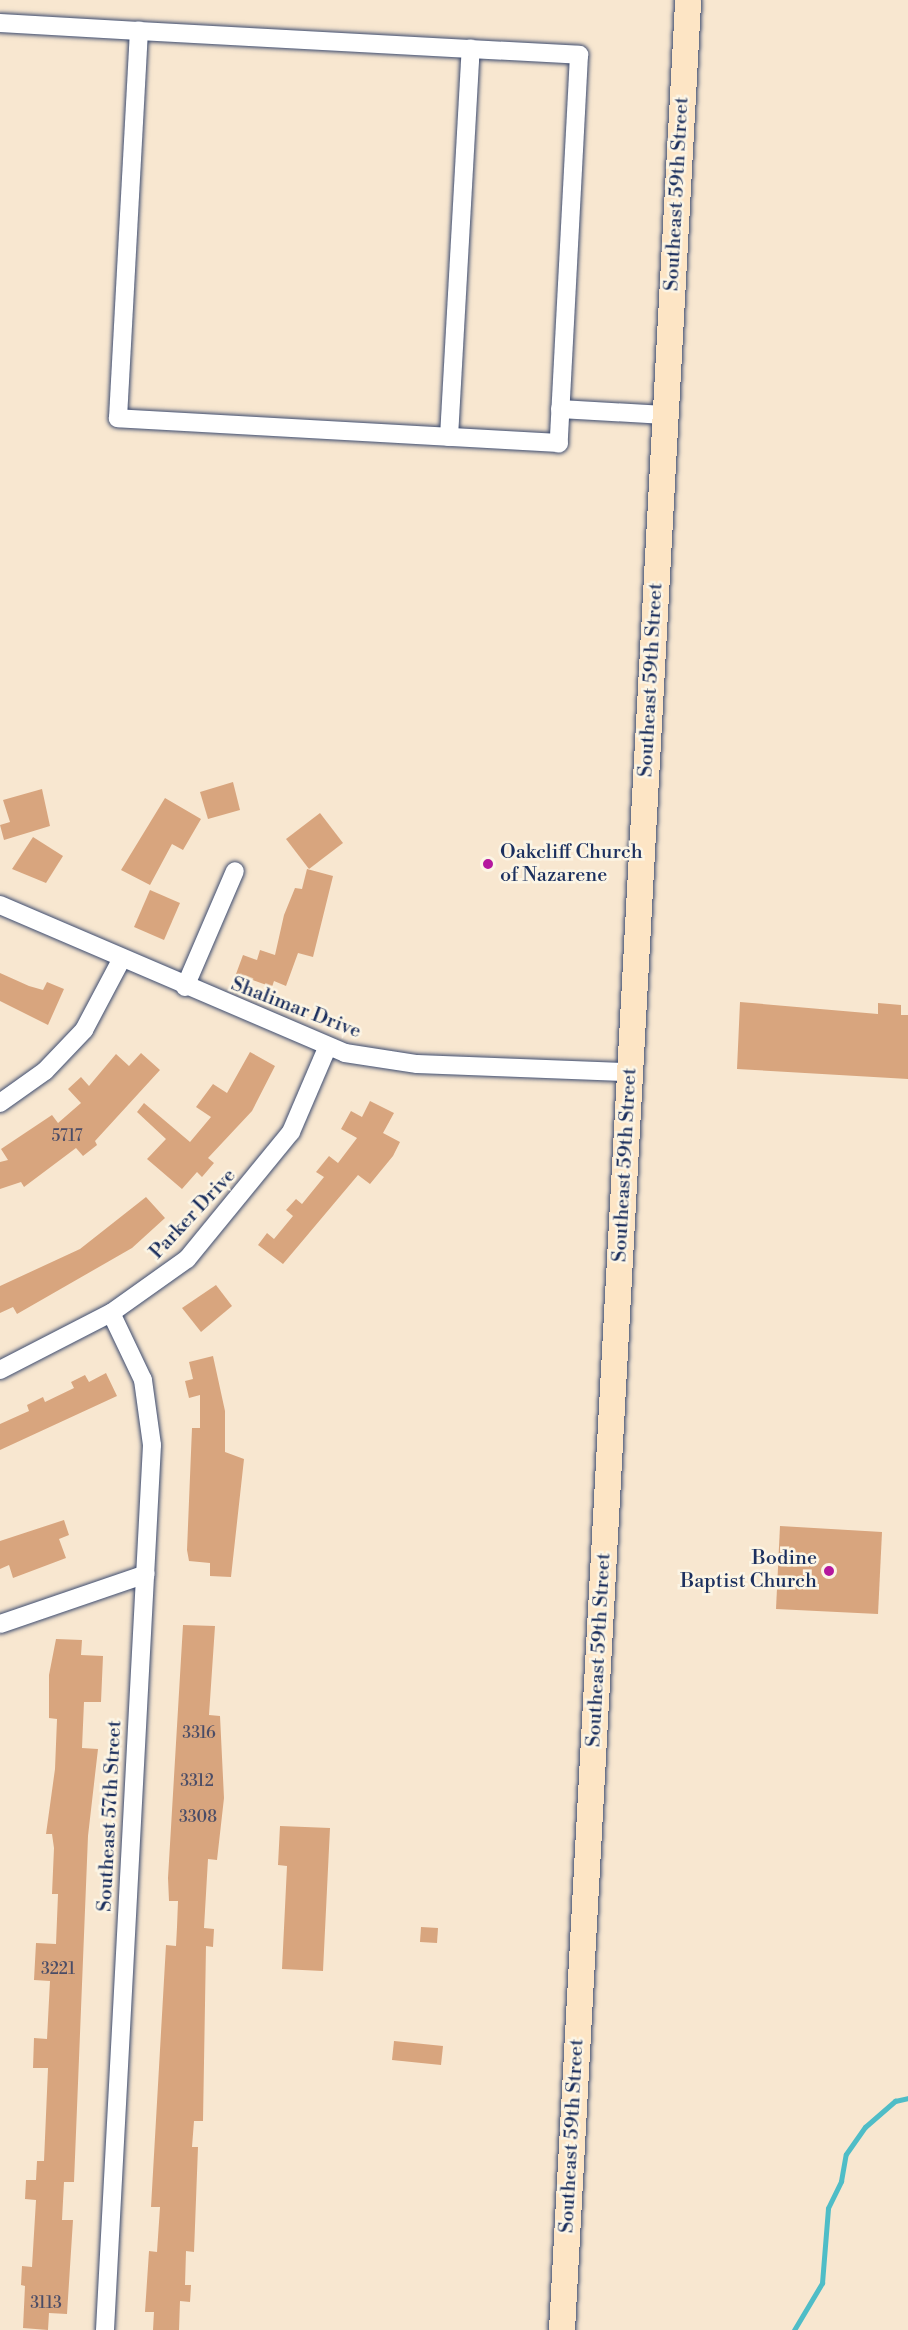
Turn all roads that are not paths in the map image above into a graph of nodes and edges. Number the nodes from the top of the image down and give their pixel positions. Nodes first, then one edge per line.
1 (688, 0) edge
2 (0, 23) edge
3 (138, 31) junction
4 (471, 49) junction
5 (560, 410) junction
6 (665, 415) junction
7 (448, 437) junction
8 (235, 871) dead end
9 (0, 905) edge
10 (121, 960) junction
11 (185, 987) junction
12 (327, 1048) junction
13 (630, 1072) junction
14 (0, 1104) edge
15 (111, 1313) junction
16 (0, 1370) edge
17 (146, 1574) junction
18 (0, 1624) edge
19 (105, 2330) edge
20 (562, 2330) edge

1 - 6 main road, Southeast 59th Street
2 - 3 street
3 - 4 street
3 - 7 street
4 - 5 street
4 - 7 street
5 - 6 street
5 - 7 street
6 - 13 main road, Southeast 59th Street
8 - 11 street
9 - 10 street, Shalimar Drive
10 - 11 street, Shalimar Drive
10 - 14 street
11 - 12 street, Shalimar Drive
12 - 13 street, Shalimar Drive
12 - 15 street, Parker Drive
13 - 20 main road, Southeast 59th Street
15 - 16 street, Parker Drive
15 - 17 street, Southeast 57th Street
17 - 18 street
17 - 19 street, Southeast 57th Street

